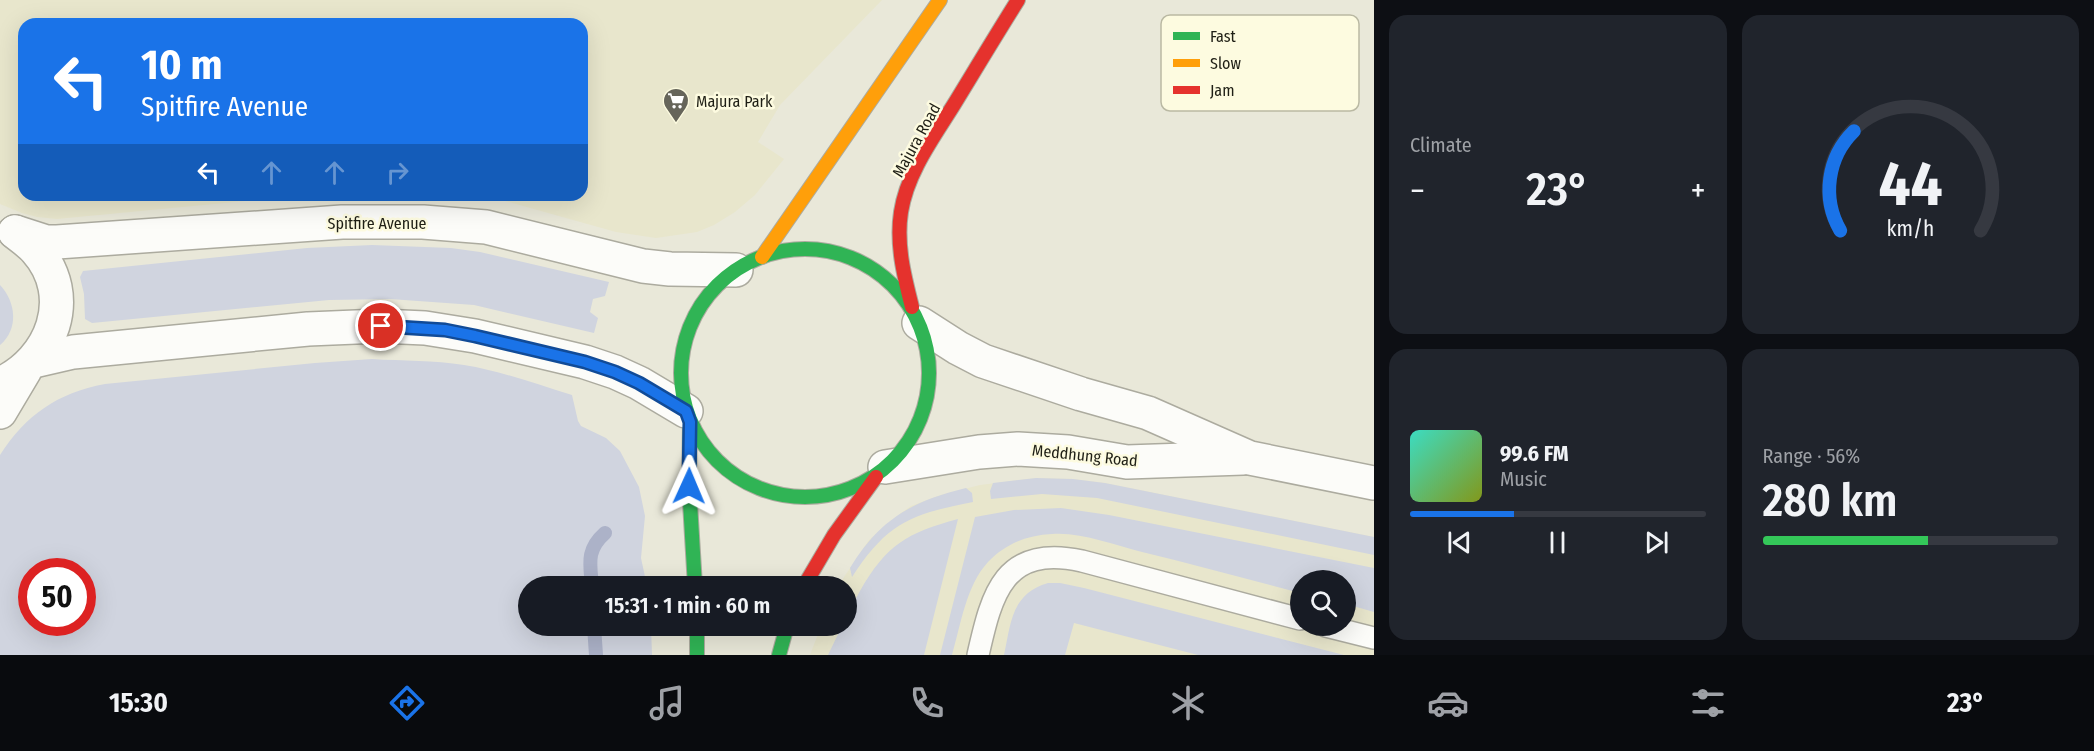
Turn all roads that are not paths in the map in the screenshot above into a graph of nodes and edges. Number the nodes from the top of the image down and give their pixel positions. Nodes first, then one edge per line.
1 (940, 0) edge
2 (1018, 0) edge
3 (5, 227) edge
4 (749, 264) junction
5 (916, 317) junction
6 (20, 371) edge
7 (0, 412) edge
8 (688, 417) junction
9 (1250, 458) junction
10 (882, 470) junction
11 (1374, 483) edge
12 (694, 576) edge
13 (810, 576) edge
14 (1290, 616) edge
15 (1356, 634) edge
16 (697, 636) edge
17 (784, 636) edge
18 (1374, 638) edge
19 (697, 655) edge
20 (779, 655) edge
21 (978, 655) edge

1 - 4 main road
2 - 5 main road, Majura Road
3 - 4 street, Spitfire Avenue
3 - 6 street
4 - 5 main road
4 - 8 main road
5 - 9 street, Meddhung Road
5 - 10 main road, Majura Road
6 - 7 street
6 - 8 street
8 - 10 main road
8 - 12 main road
9 - 10 street, Meddhung Road
9 - 11 street, Meddhung Road
10 - 13 main road
14 - 21 lane
15 - 18 lane
16 - 19 main road
17 - 20 main road

